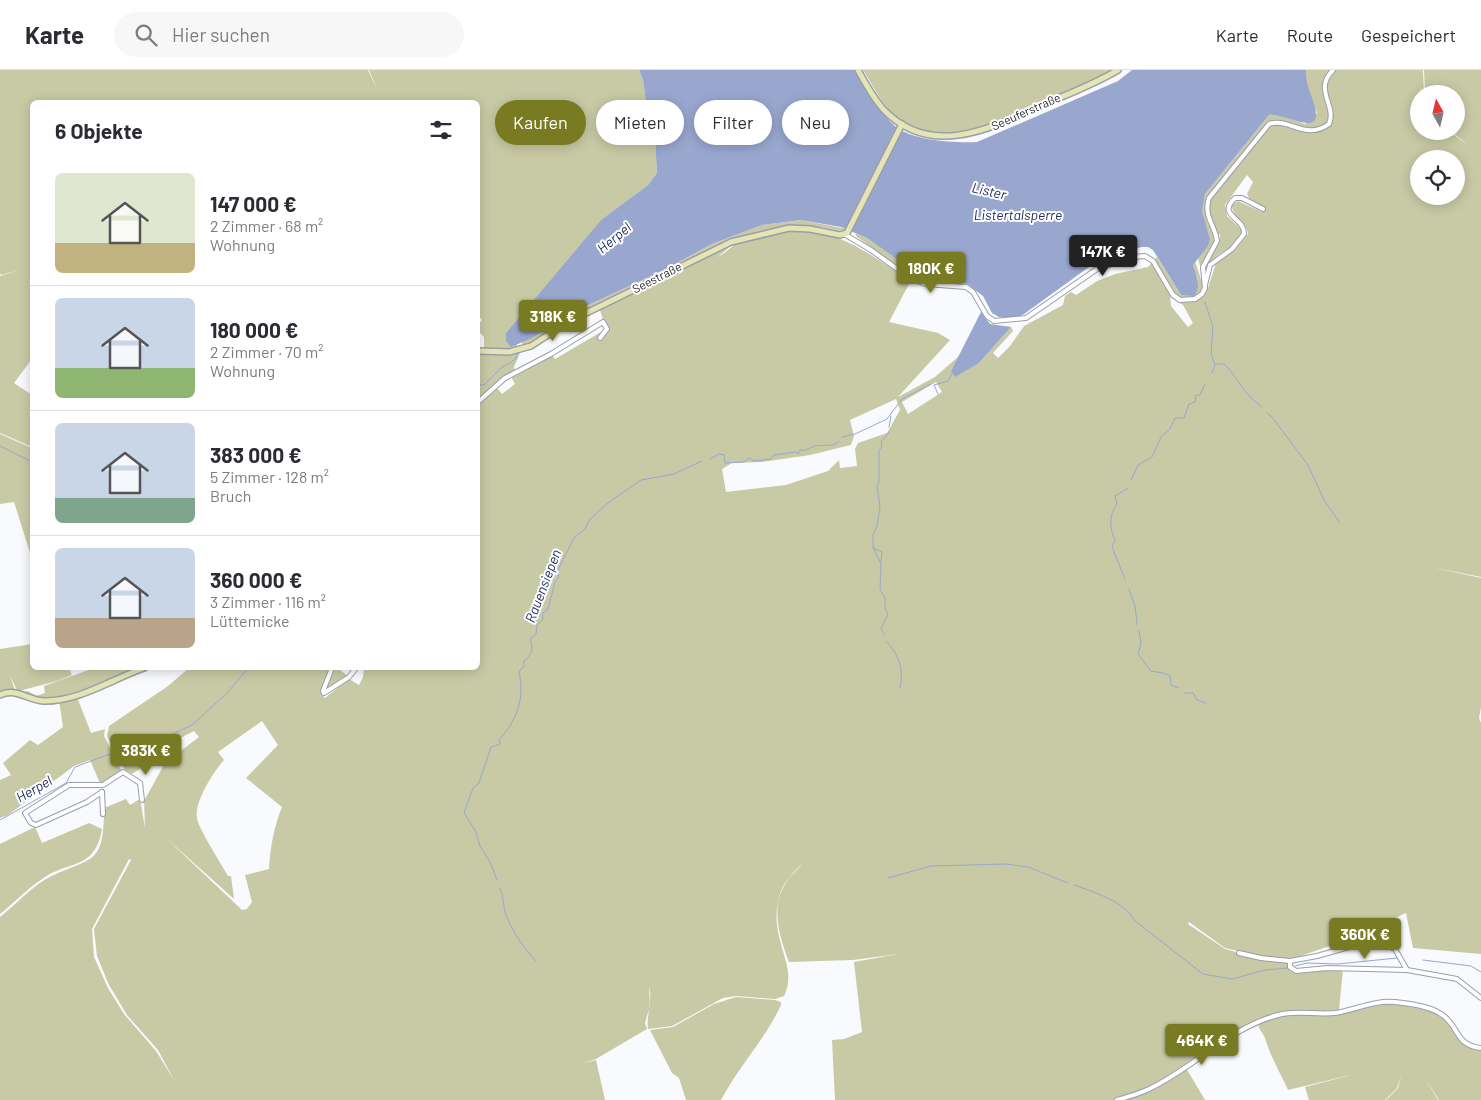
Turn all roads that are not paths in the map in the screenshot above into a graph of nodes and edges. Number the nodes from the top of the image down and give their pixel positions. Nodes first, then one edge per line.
1 (858, 70) edge
2 (1118, 70) edge
3 (1333, 70) edge
4 (900, 126) junction
5 (1263, 209) dead end
6 (844, 234) junction
7 (1205, 288) junction
8 (600, 338) dead end
9 (480, 351) edge
10 (480, 400) edge
11 (139, 670) edge
12 (331, 670) edge
13 (355, 670) edge
14 (0, 695) edge
15 (103, 785) junction
16 (102, 792) junction
17 (142, 800) dead end
18 (103, 814) dead end
19 (1239, 953) dead end
20 (1290, 960) junction
21 (1407, 970) junction
22 (1481, 998) edge
23 (1481, 1048) edge
24 (1117, 1100) edge

1 - 4 main road, Seeuferstraße
2 - 4 main road, Seeuferstraße
3 - 7 street
4 - 6 main road
5 - 7 street
6 - 7 street
6 - 9 main road, Seestraße
8 - 10 street
11 - 14 main road
12 - 13 street
15 - 16 street
15 - 16 street
15 - 17 street
16 - 18 street
19 - 20 street
20 - 21 street
20 - 21 street
21 - 22 street
23 - 24 street

